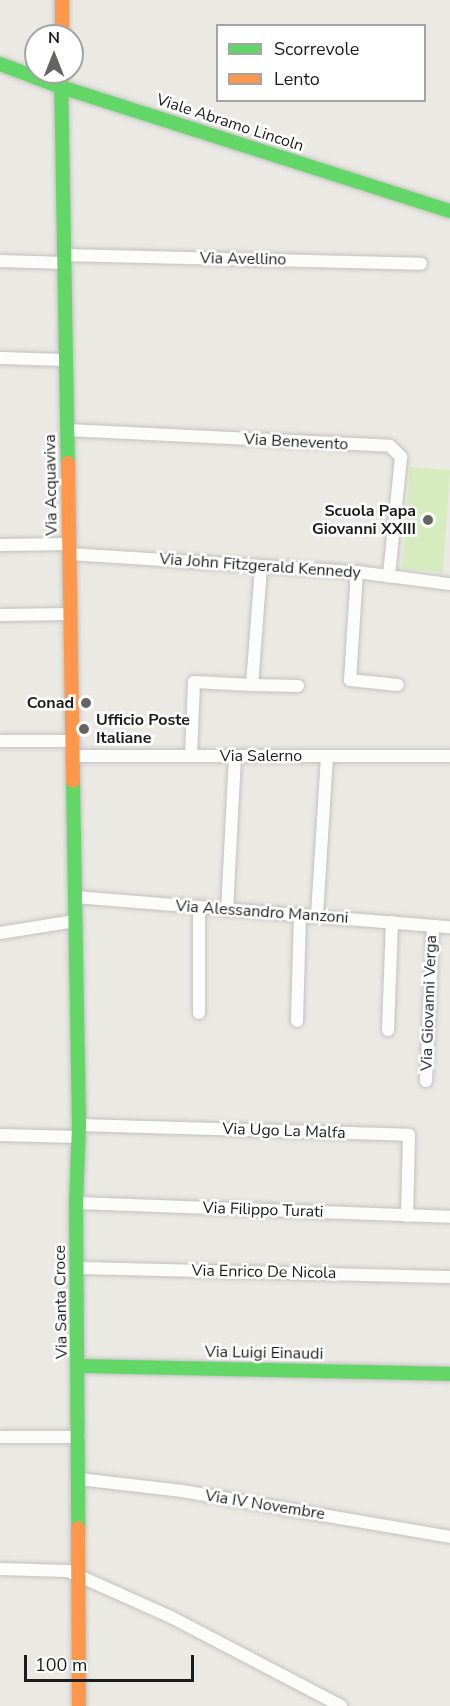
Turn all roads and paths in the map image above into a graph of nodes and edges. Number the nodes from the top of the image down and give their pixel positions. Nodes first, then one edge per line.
1 (62, 0) edge
2 (62, 24) edge
3 (0, 64) edge
4 (61, 84) edge
5 (61, 87) junction
6 (450, 211) edge
7 (65, 259) junction
8 (0, 261) edge
9 (421, 264) dead end
10 (0, 358) edge
11 (66, 360) junction
12 (67, 430) junction
13 (0, 545) edge
14 (69, 549) junction
15 (261, 567) junction
16 (357, 572) junction
17 (389, 576) junction
18 (450, 584) edge
19 (0, 615) edge
20 (70, 615) junction
21 (252, 685) junction
22 (398, 685) dead end
23 (298, 686) dead end
24 (0, 741) edge
25 (72, 741) junction
26 (191, 755) junction
27 (72, 756) junction
28 (235, 756) junction
29 (450, 756) edge
30 (327, 757) junction
31 (75, 897) junction
32 (199, 908) junction
33 (227, 910) junction
34 (300, 914) junction
35 (317, 915) junction
36 (75, 921) junction
37 (392, 922) junction
38 (433, 926) junction
39 (450, 927) edge
40 (0, 933) edge
41 (198, 1013) dead end
42 (297, 1021) dead end
43 (388, 1030) dead end
44 (426, 1081) dead end
45 (79, 1131) junction
46 (0, 1135) edge
47 (76, 1203) junction
48 (407, 1216) junction
49 (450, 1217) edge
50 (77, 1268) junction
51 (450, 1277) edge
52 (78, 1366) junction
53 (450, 1374) edge
54 (0, 1437) edge
55 (79, 1437) junction
56 (79, 1479) junction
57 (450, 1537) edge
58 (0, 1569) edge
59 (78, 1576) junction
60 (79, 1706) edge
61 (341, 1706) edge

1 - 2 street
3 - 5 street, Viale Abramo Lincoln
4 - 5 street, Via Acquaviva
5 - 6 street, Viale Abramo Lincoln
5 - 7 street, Via Acquaviva
7 - 8 street, Via Avellino
7 - 9 street, Via Avellino
7 - 11 street, Via Acquaviva
10 - 11 street
11 - 12 street, Via Acquaviva
12 - 14 street, Via Acquaviva
12 - 17 street, Via Benevento
13 - 14 street, Via John Fitzgerald Kennedy
14 - 15 street, Via John Fitzgerald Kennedy
14 - 20 street, Via Acquaviva
15 - 16 street, Via John Fitzgerald Kennedy
15 - 21 street
16 - 17 street, Via John Fitzgerald Kennedy
16 - 22 street
17 - 18 street, Via John Fitzgerald Kennedy
19 - 20 street
20 - 25 street, Via Acquaviva
21 - 23 street
21 - 26 street
24 - 25 street
25 - 27 street, Via Acquaviva
26 - 27 street, Via Salerno
26 - 28 street, Via Salerno
27 - 31 street, Via Acquaviva
28 - 30 street, Via Salerno
28 - 33 street
29 - 30 street, Via Salerno
30 - 35 street
31 - 32 street, Via Alessandro Manzoni
31 - 36 street, Via Santa Croce
32 - 33 street, Via Alessandro Manzoni
32 - 41 street
33 - 34 street, Via Alessandro Manzoni
34 - 35 street, Via Alessandro Manzoni
34 - 42 street
35 - 37 street, Via Alessandro Manzoni
36 - 40 street
36 - 45 street, Via Santa Croce
37 - 38 street, Via Alessandro Manzoni
37 - 43 street
38 - 39 street, Via Alessandro Manzoni
38 - 44 street, Via Giovanni Verga
45 - 46 street
45 - 47 street, Via Santa Croce
45 - 48 street, Via Ugo La Malfa
47 - 48 street, Via Filippo Turati
47 - 50 street, Via Santa Croce
48 - 49 street, Via Filippo Turati
50 - 51 street, Via Enrico De Nicola
50 - 52 street, Via Santa Croce
52 - 53 street, Via Luigi Einaudi
52 - 55 street, Via Santa Croce
54 - 55 street
55 - 56 street, Via Santa Croce
56 - 57 street, Via IV Novembre
56 - 59 street, Via Santa Croce
58 - 59 street
59 - 60 street, Via Santa Croce
59 - 61 street

